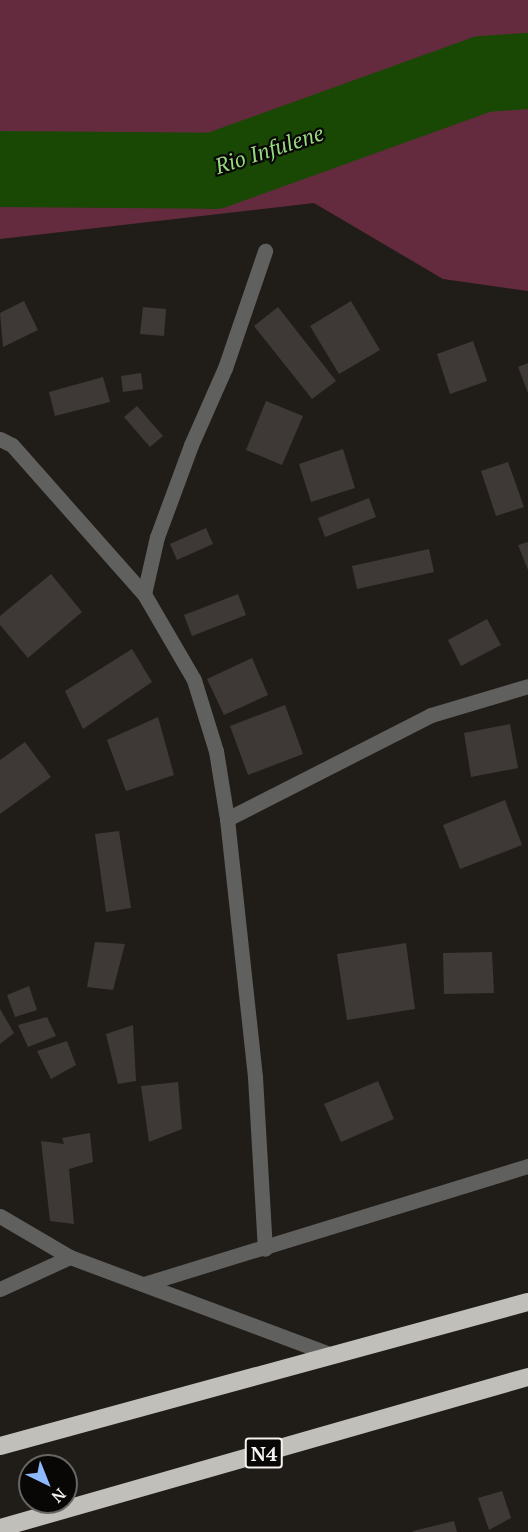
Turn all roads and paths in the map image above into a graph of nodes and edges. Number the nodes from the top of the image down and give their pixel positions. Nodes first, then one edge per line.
1 (266, 251) dead end
2 (0, 439) edge
3 (144, 594) junction
4 (528, 686) edge
5 (227, 819) junction
6 (528, 1166) edge
7 (0, 1216) edge
8 (265, 1249) junction
9 (70, 1257) junction
10 (144, 1284) junction
11 (0, 1289) edge
12 (528, 1302) edge
13 (333, 1355) junction
14 (528, 1377) edge
15 (0, 1446) edge
16 (0, 1528) edge

1 - 3 street
2 - 3 street
3 - 5 street
4 - 5 street
5 - 8 street
6 - 8 street
7 - 9 street
8 - 10 street
9 - 10 street
9 - 11 street
10 - 13 street
12 - 13 highway
13 - 15 highway
14 - 16 highway, N4

